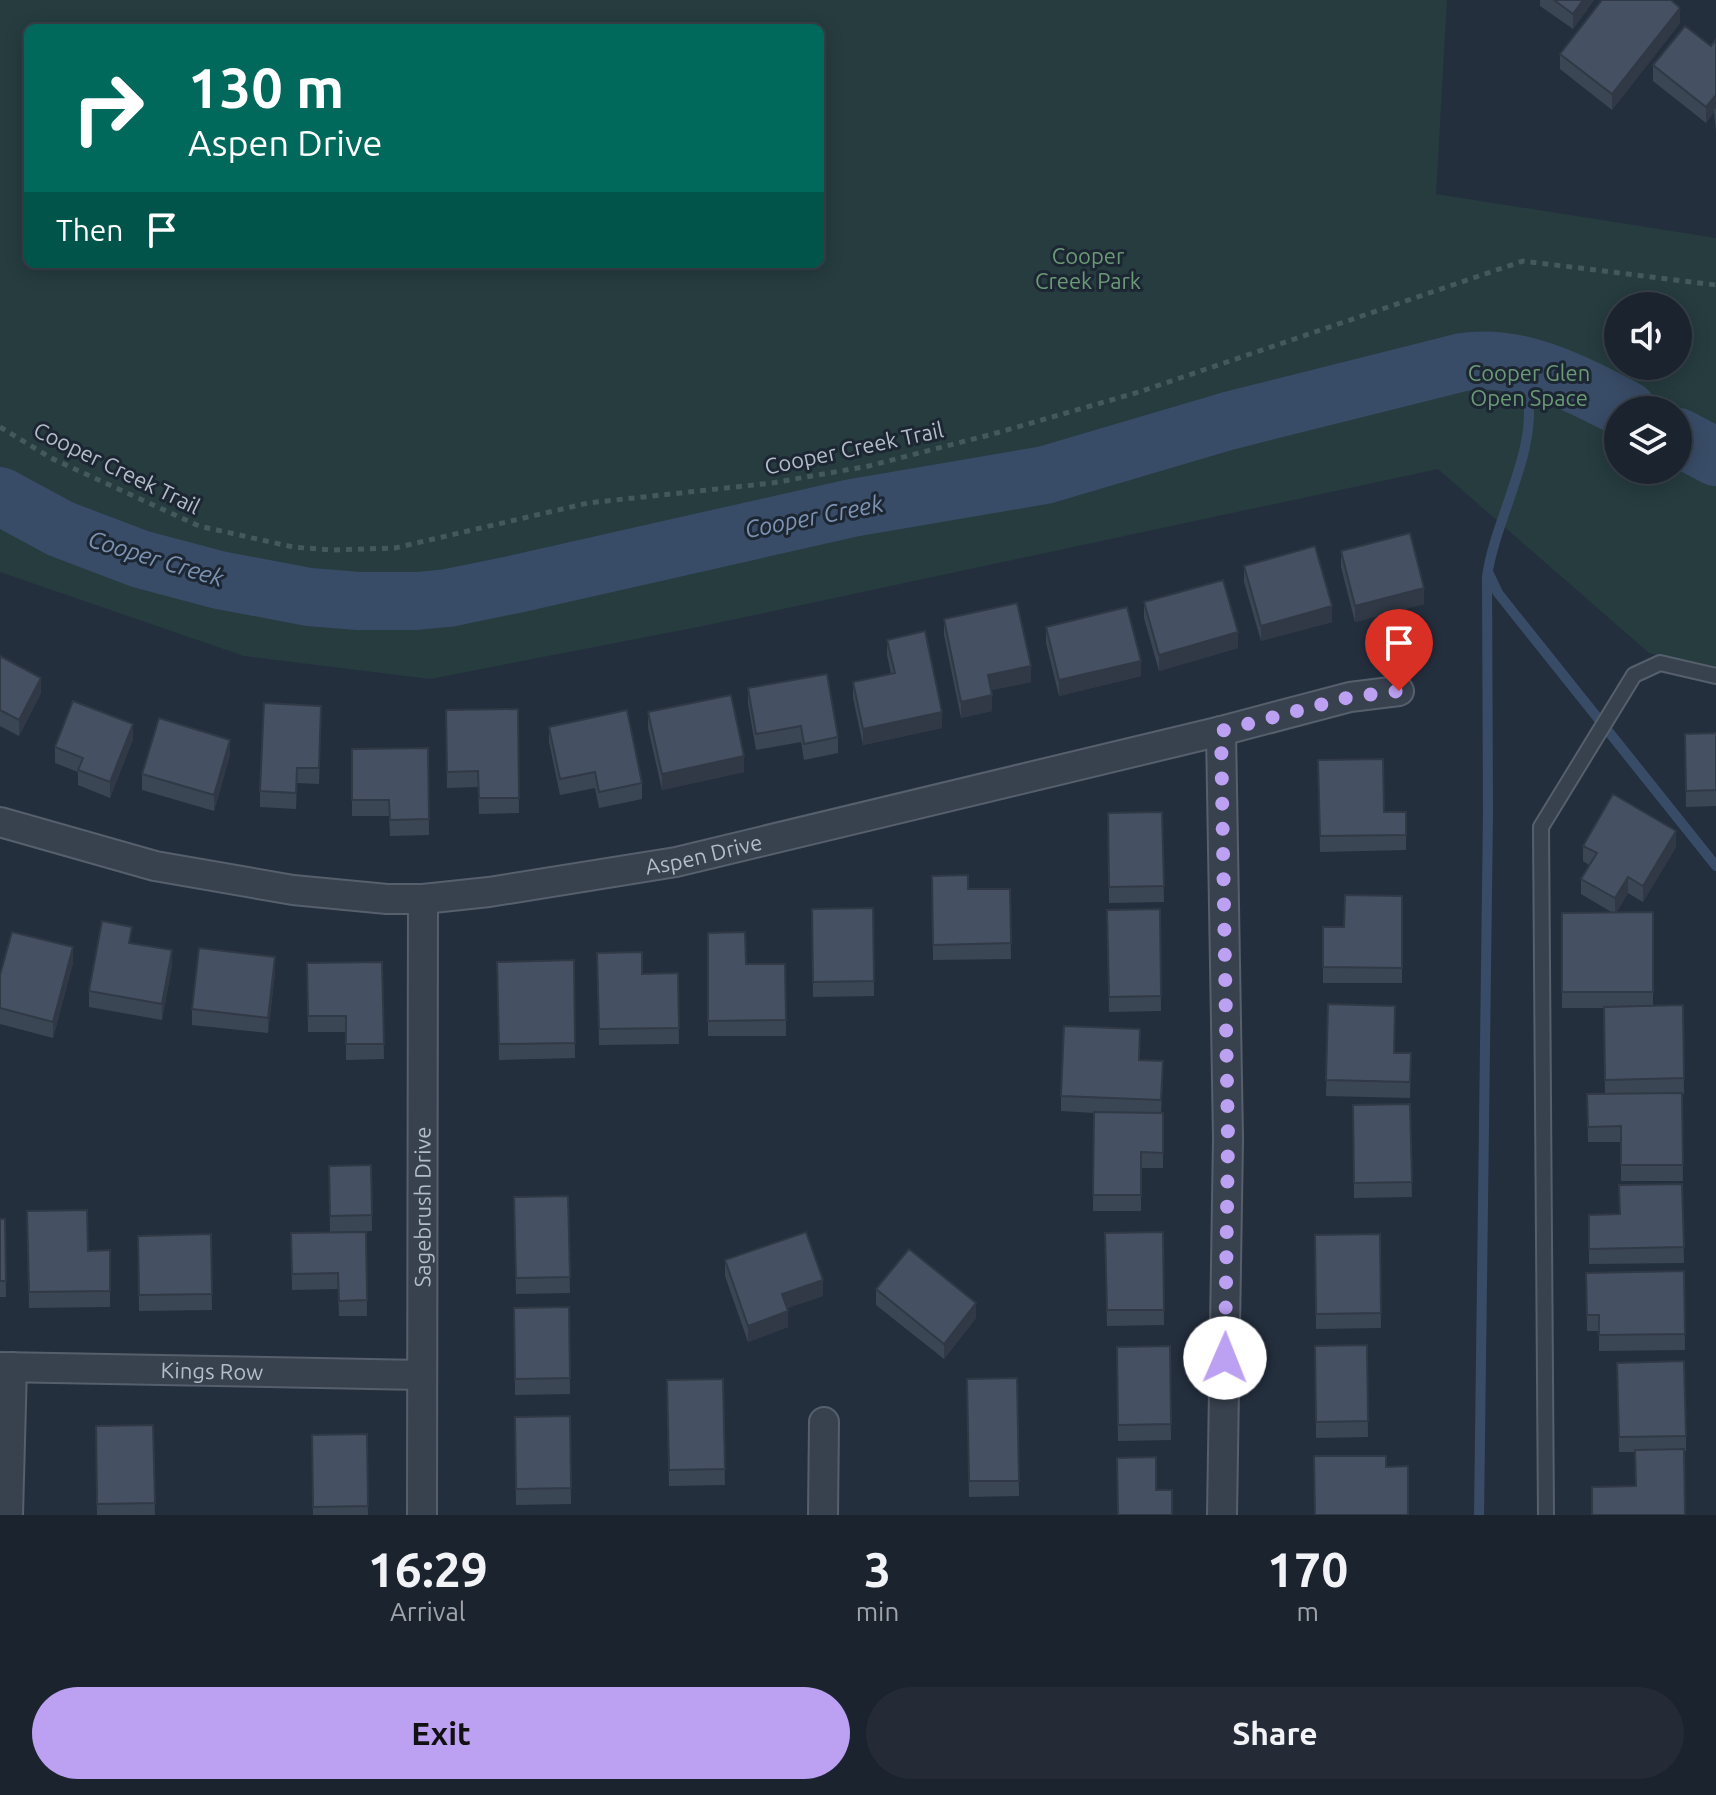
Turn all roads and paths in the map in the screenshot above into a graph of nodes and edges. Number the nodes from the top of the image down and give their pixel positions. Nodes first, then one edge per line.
1 (1716, 285) edge
2 (0, 427) edge
3 (1716, 676) edge
4 (1399, 691) dead end
5 (1221, 731) junction
6 (0, 822) edge
7 (423, 899) junction
8 (6, 1367) edge
9 (422, 1375) junction
10 (824, 1422) dead end
11 (8, 1515) edge
12 (422, 1515) edge
13 (823, 1515) edge
14 (1222, 1515) edge
15 (1546, 1515) edge

1 - 2 path, Cooper Creek Trail
3 - 15 lane
4 - 5 street, Aspen Drive
5 - 7 street, Aspen Drive
5 - 14 street
6 - 7 street, Aspen Drive
7 - 9 street, Sagebrush Drive
8 - 9 street, Kings Row
8 - 11 street
9 - 12 street, Sagebrush Drive
10 - 13 street

